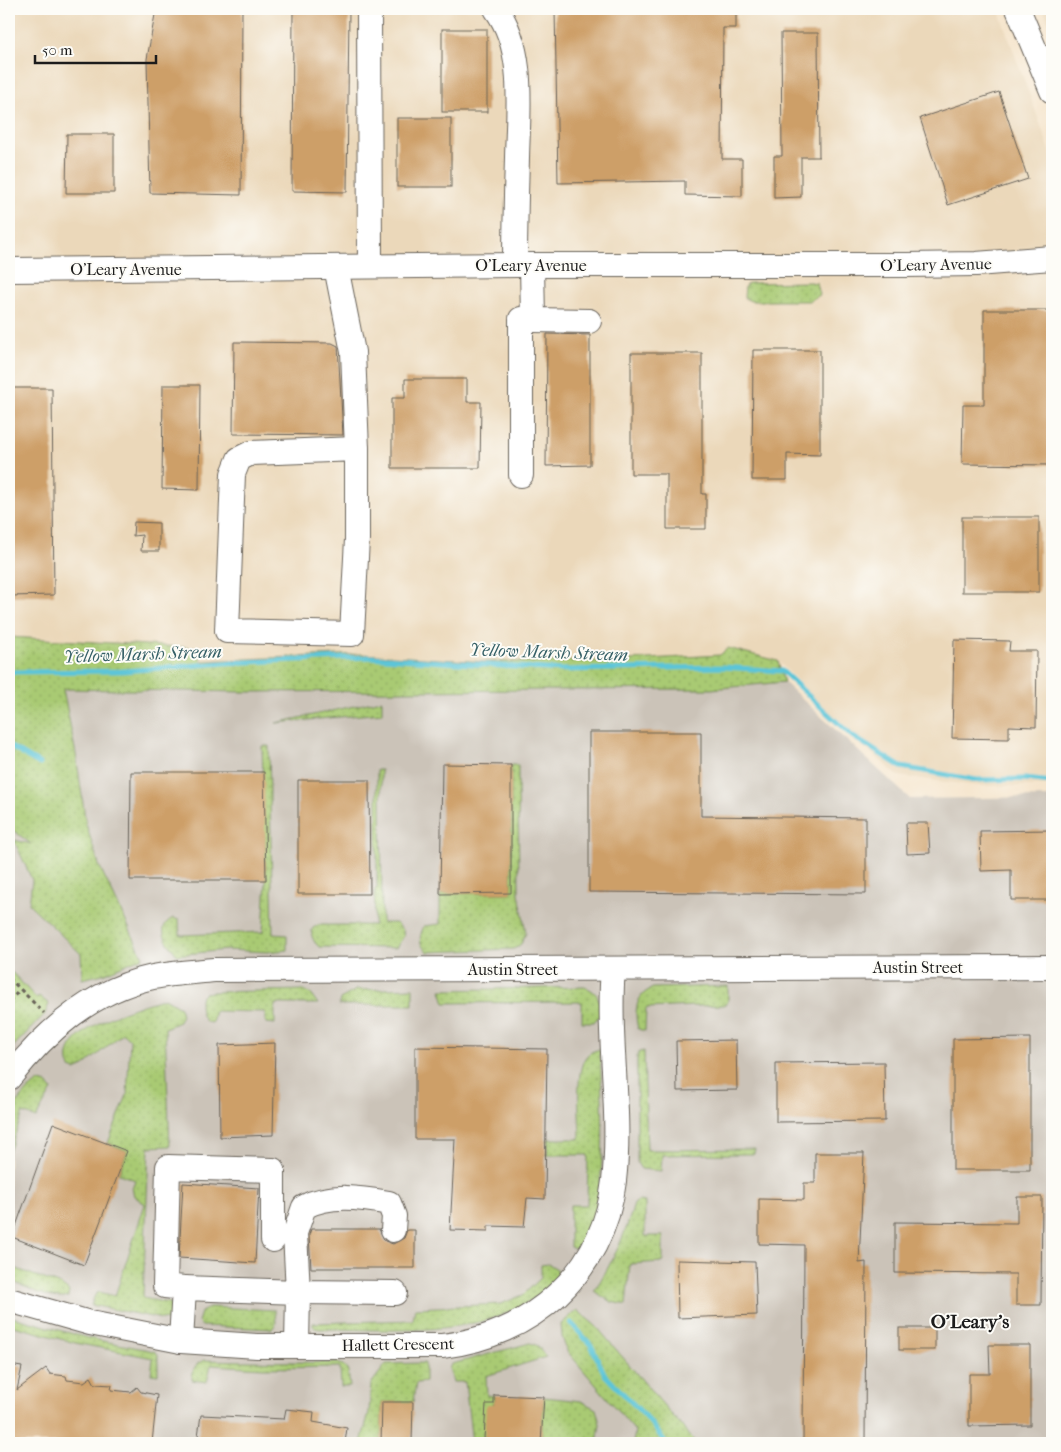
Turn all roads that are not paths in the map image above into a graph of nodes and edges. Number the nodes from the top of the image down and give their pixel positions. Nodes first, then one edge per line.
1 (369, 9) edge
2 (496, 9) edge
3 (1018, 9) edge
4 (1052, 91) edge
5 (1052, 258) edge
6 (523, 265) junction
7 (370, 266) junction
8 (336, 267) junction
9 (9, 270) edge
10 (533, 320) junction
11 (589, 321) dead end
12 (357, 449) junction
13 (521, 475) dead end
14 (1052, 967) edge
15 (613, 969) junction
16 (9, 1078) edge
17 (393, 1230) dead end
18 (273, 1240) dead end
19 (184, 1288) junction
20 (298, 1292) junction
21 (395, 1293) dead end
22 (9, 1300) edge
23 (181, 1341) junction
24 (298, 1346) junction

1 - 7 street
2 - 6 street
3 - 4 street
5 - 6 street, O'Leary Avenue
6 - 7 street, O'Leary Avenue
6 - 10 street
7 - 8 street, O'Leary Avenue
8 - 9 street, O'Leary Avenue
8 - 12 street
10 - 11 street
10 - 13 street
12 - 12 street
14 - 15 street, Austin Street
15 - 16 street, Austin Street
15 - 24 street, Hallett Crescent
17 - 20 street
18 - 19 street
19 - 20 street
19 - 23 street
20 - 21 street
20 - 24 street
22 - 23 street, Hallett Crescent
23 - 24 street, Hallett Crescent

